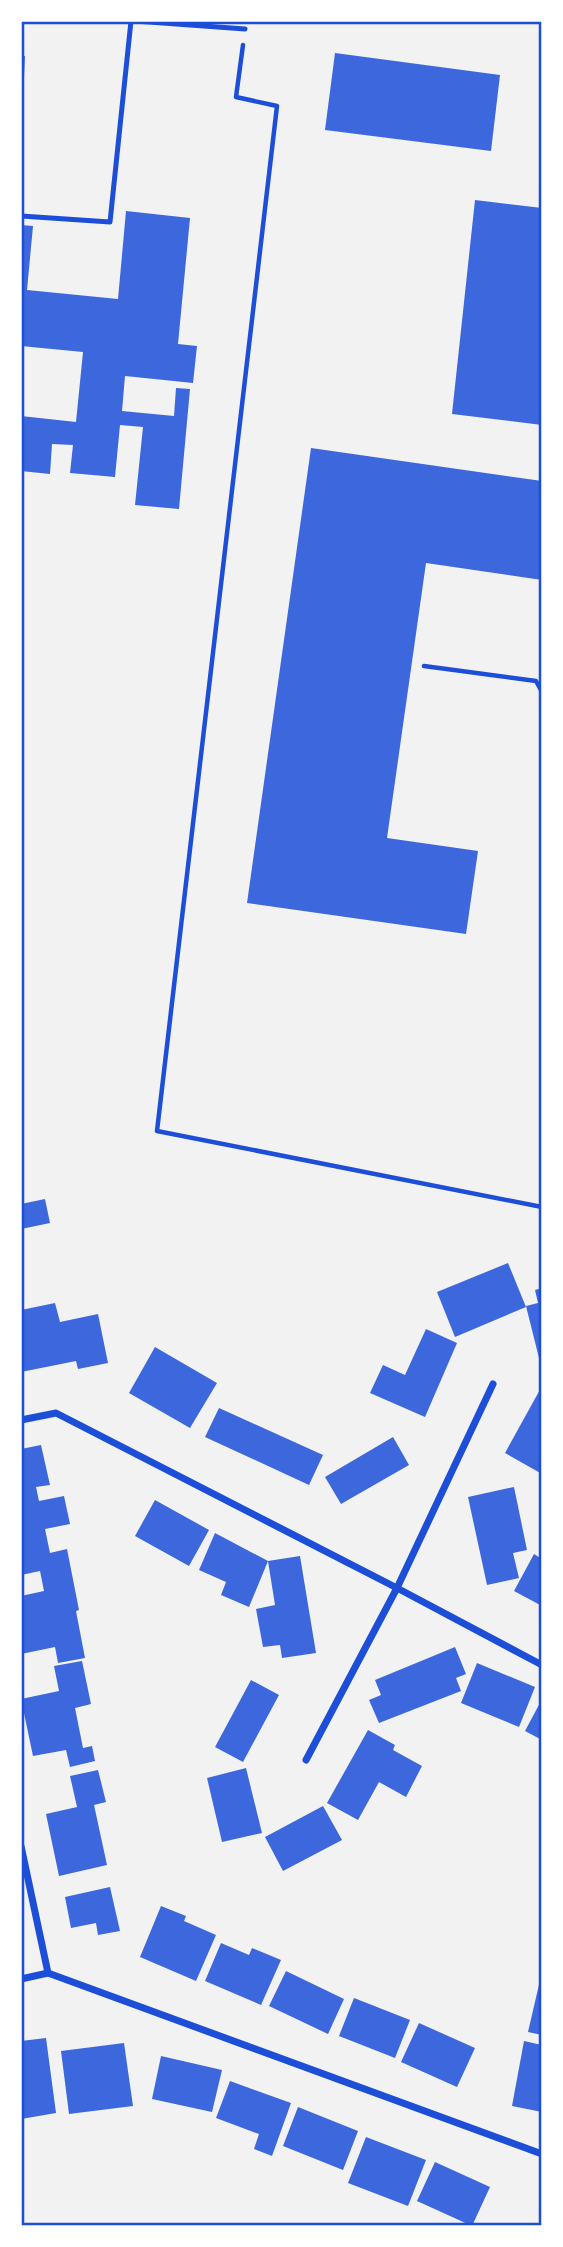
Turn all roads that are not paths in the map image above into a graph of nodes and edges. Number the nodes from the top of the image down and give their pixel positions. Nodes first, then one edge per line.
1 (133, 21) edge
2 (245, 29) road end
3 (21, 216) edge
4 (494, 1384) dead end
5 (21, 1420) edge
6 (397, 1588) junction
7 (542, 1665) edge
8 (306, 1760) dead end
9 (21, 1846) edge
10 (48, 1973) junction
11 (21, 1979) edge
12 (542, 2154) edge

1 - 2 lane
1 - 3 lane
4 - 6 street
5 - 6 street
6 - 7 street
6 - 8 street
9 - 10 street
10 - 11 street
10 - 12 street

